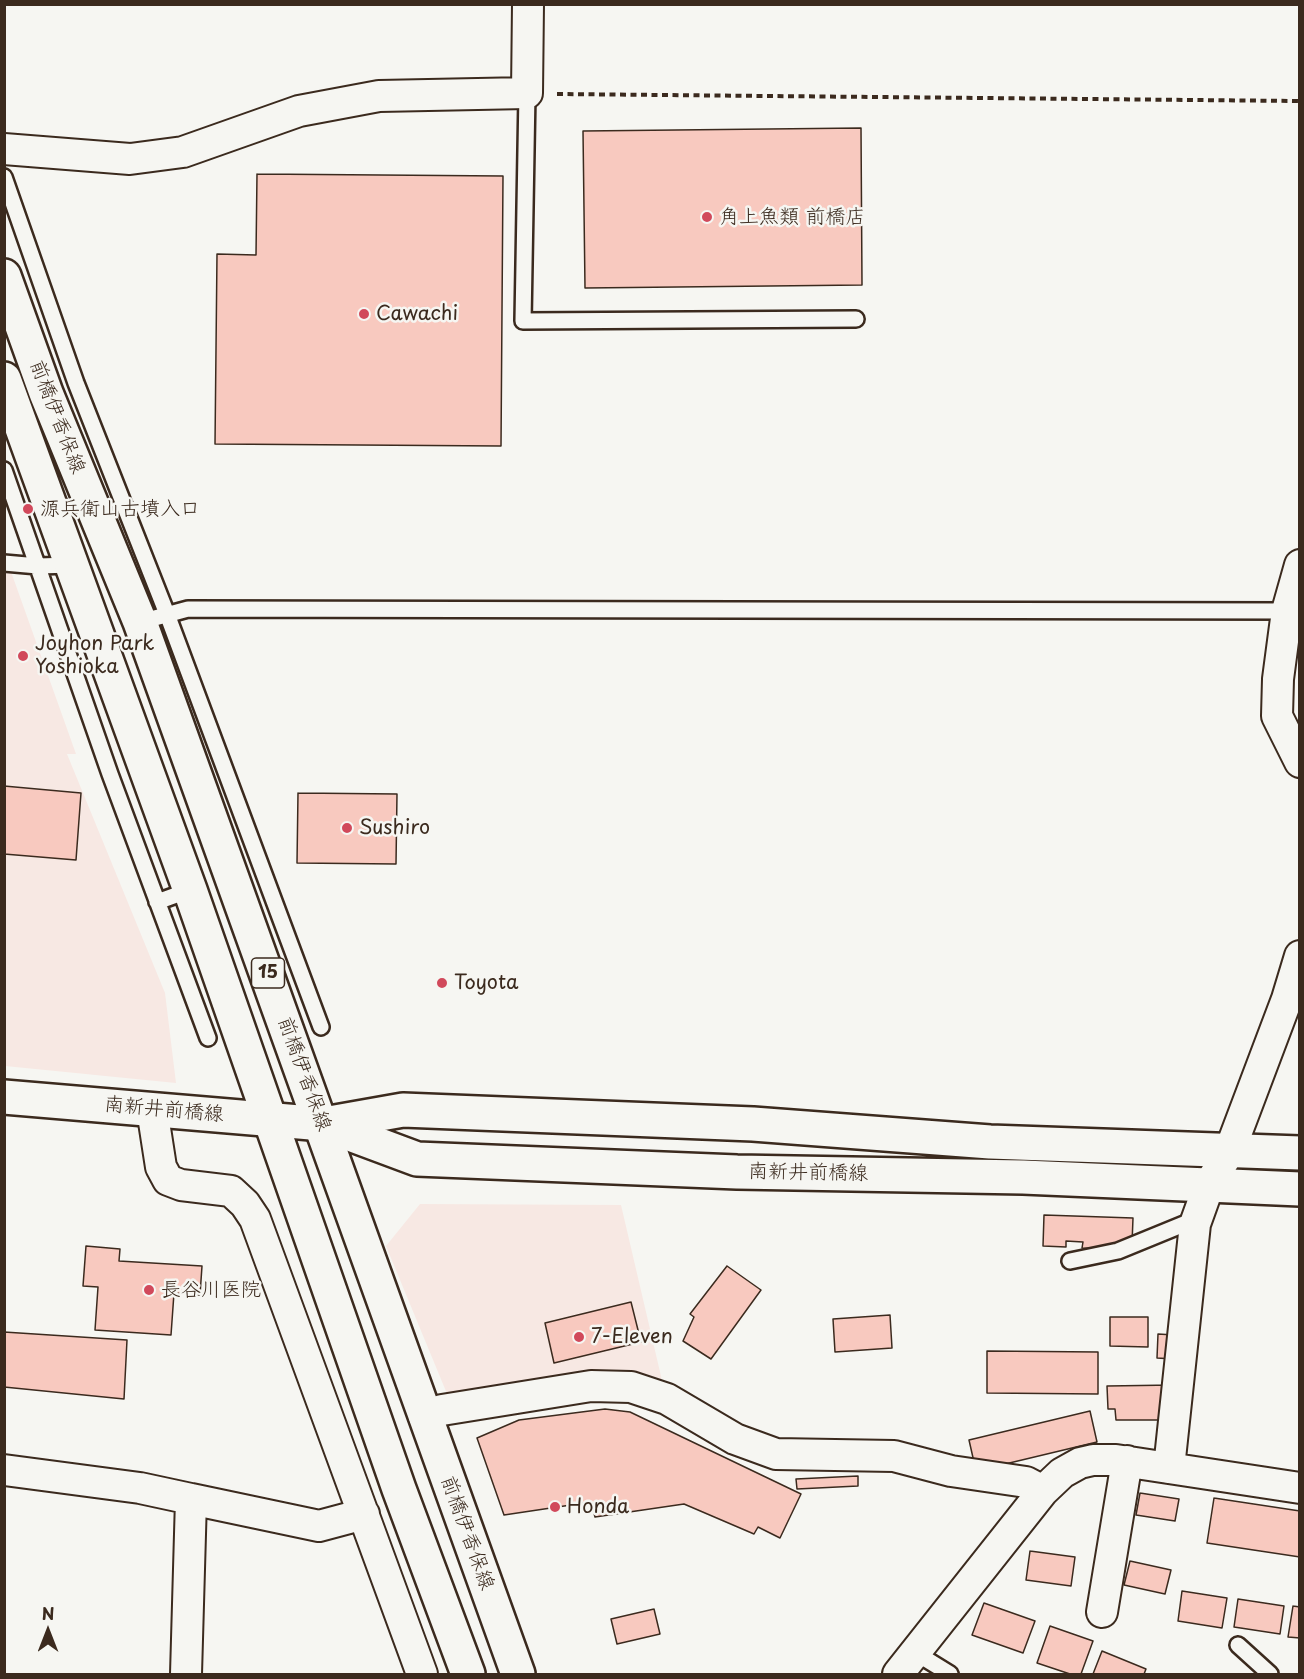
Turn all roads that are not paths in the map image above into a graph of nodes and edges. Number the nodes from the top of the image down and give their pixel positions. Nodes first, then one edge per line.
1 (528, 4) edge
2 (527, 93) junction
3 (4, 149) edge
4 (4, 177) edge
5 (4, 276) edge
6 (856, 319) dead end
7 (4, 379) edge
8 (61, 388) junction
9 (4, 470) edge
10 (4, 563) edge
11 (72, 565) junction
12 (1299, 565) edge
13 (38, 566) junction
14 (1287, 611) junction
15 (153, 618) junction
16 (1290, 723) edge
17 (1299, 762) edge
18 (190, 890) junction
19 (157, 902) junction
20 (267, 925) junction
21 (1299, 956) edge
22 (1293, 998) edge
23 (321, 1027) dead end
24 (208, 1038) dead end
25 (4, 1097) edge
26 (153, 1109) junction
27 (271, 1119) junction
28 (322, 1124) junction
29 (1230, 1150) junction
30 (1299, 1153) edge
31 (1209, 1185) junction
32 (1299, 1189) edge
33 (1195, 1224) junction
34 (1070, 1261) dead end
35 (424, 1416) junction
36 (1127, 1461) junction
37 (1168, 1468) junction
38 (4, 1470) edge
39 (1299, 1488) edge
40 (1043, 1491) junction
41 (191, 1499) junction
42 (364, 1514) junction
43 (1102, 1612) dead end
44 (1238, 1645) dead end
45 (907, 1664) edge
46 (186, 1674) edge
47 (422, 1674) edge
48 (468, 1674) edge
49 (518, 1674) edge
50 (950, 1674) edge
51 (1270, 1674) edge

1 - 2 street
2 - 3 street
2 - 6 lane
4 - 8 lane
5 - 8 main road, 前橋伊香保線 / 15
7 - 11 main road, 前橋伊香保線 / 15
8 - 15 main road, 前橋伊香保線 / 15
9 - 13 lane
10 - 13 lane
11 - 13 lane
11 - 18 main road, 前橋伊香保線 / 15
12 - 14 street
13 - 19 lane
14 - 15 lane
14 - 16 street
15 - 20 main road, 前橋伊香保線 / 15
16 - 17 street
18 - 19 lane
18 - 27 main road, 前橋伊香保線 / 15
19 - 24 lane
20 - 23 lane
20 - 28 main road, 前橋伊香保線 / 15
21 - 22 street
22 - 29 street
25 - 26 main road, 南新井前橋線
26 - 27 main road, 南新井前橋線
26 - 42 street
27 - 28 main road, 南新井前橋線
27 - 48 main road, 前橋伊香保線 / 15
28 - 29 main road, 南新井前橋線
28 - 31 main road, 南新井前橋線
28 - 35 main road, 前橋伊香保線 / 15
29 - 30 main road, 南新井前橋線
29 - 31 street
31 - 32 main road, 南新井前橋線
31 - 33 street
33 - 34 lane
33 - 37 street
35 - 40 street
35 - 49 main road, 前橋伊香保線 / 15
36 - 37 street
36 - 40 street
36 - 43 street
37 - 39 street
38 - 41 street
40 - 45 street
41 - 42 street
41 - 46 street
42 - 47 street
44 - 51 lane
45 - 50 lane

